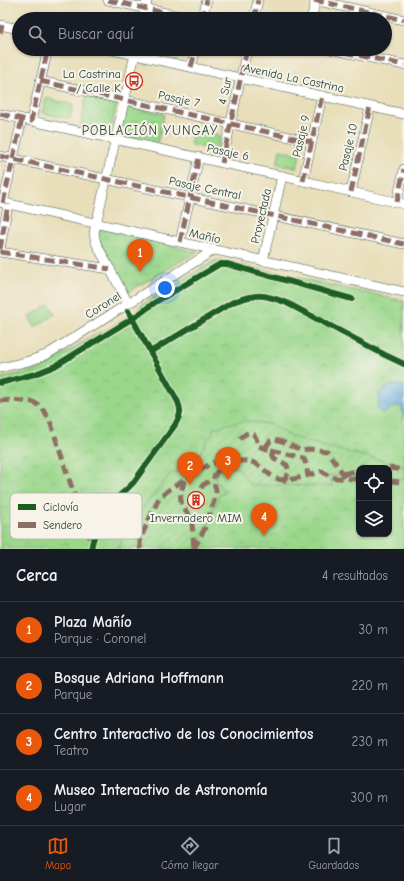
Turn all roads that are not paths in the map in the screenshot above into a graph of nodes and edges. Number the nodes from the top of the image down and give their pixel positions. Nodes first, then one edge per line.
1 (108, 0) edge
2 (207, 0) edge
3 (258, 0) edge
4 (315, 0) edge
5 (146, 4) edge
6 (171, 12) edge
7 (204, 12) edge
8 (255, 12) edge
9 (312, 12) edge
10 (368, 12) edge
11 (392, 17) edge
12 (404, 20) edge
13 (1, 28) edge
14 (12, 29) edge
15 (46, 56) edge
16 (134, 56) edge
17 (149, 56) edge
18 (194, 56) edge
19 (245, 56) edge
20 (362, 56) edge
21 (404, 65) edge
22 (191, 68) junction
23 (240, 78) junction
24 (40, 81) junction
25 (322, 96) junction
26 (124, 99) junction
27 (370, 107) junction
28 (0, 114) edge
29 (404, 114) edge
30 (27, 120) junction
31 (231, 123) junction
32 (115, 139) junction
33 (312, 142) junction
34 (0, 156) edge
35 (13, 158) junction
36 (199, 158) junction
37 (222, 163) junction
38 (404, 169) edge
39 (282, 176) junction
40 (106, 179) junction
41 (303, 181) junction
42 (351, 192) junction
43 (190, 197) junction
44 (4, 203) edge
45 (400, 203) edge
46 (274, 215) junction
47 (96, 224) junction
48 (180, 242) junction
49 (404, 244) edge
50 (0, 249) edge
51 (214, 250) junction
52 (0, 252) edge
53 (263, 261) junction
54 (110, 269) junction
55 (404, 292) edge
56 (128, 303) junction
57 (0, 368) edge

1 - 5 street
2 - 7 street
3 - 8 street
4 - 9 street
4 - 10 street
5 - 6 street
11 - 12 street
13 - 14 street
15 - 24 street
16 - 26 street
17 - 22 street, Avenida La Castrina
18 - 22 street
19 - 23 street, 4 Sur
20 - 21 street
22 - 23 street, Avenida La Castrina
23 - 25 street, Avenida La Castrina
23 - 31 street, 4 Sur
24 - 26 street, Pasaje 7
24 - 30 street
25 - 27 street, Avenida La Castrina
25 - 33 street, Pasaje 9
26 - 31 street, Pasaje 7
26 - 32 street
27 - 29 street, Avenida La Castrina
27 - 42 street, Pasaje 10
28 - 30 street, Pasaje 6
30 - 32 street, Pasaje 6
30 - 35 street
31 - 33 street, Pasaje 7
31 - 37 street, 4 Sur
32 - 36 street, Pasaje 6
32 - 40 street
33 - 41 street, Pasaje 9
34 - 35 street, Pasaje Central
35 - 40 street, Pasaje Central
35 - 44 street
36 - 37 street, Pasaje 6
36 - 43 street
37 - 39 street, Pasaje 6
38 - 45 street
39 - 41 street, Pasaje 6
39 - 46 street, Proyectada
40 - 43 street, Pasaje Central
40 - 47 street
41 - 42 street, Pasaje 6
42 - 45 street, Pasaje 6
43 - 46 street, Pasaje Central
43 - 48 street
44 - 47 street, Mañío
44 - 50 street
46 - 49 street, Pasaje Central
46 - 53 street, Proyectada
47 - 48 street, Mañío
47 - 54 street
48 - 51 street, Mañío
51 - 53 street, Mañío
51 - 56 street, Coronel
52 - 54 street
53 - 55 street, Mañío
54 - 56 street
56 - 57 street, Coronel

